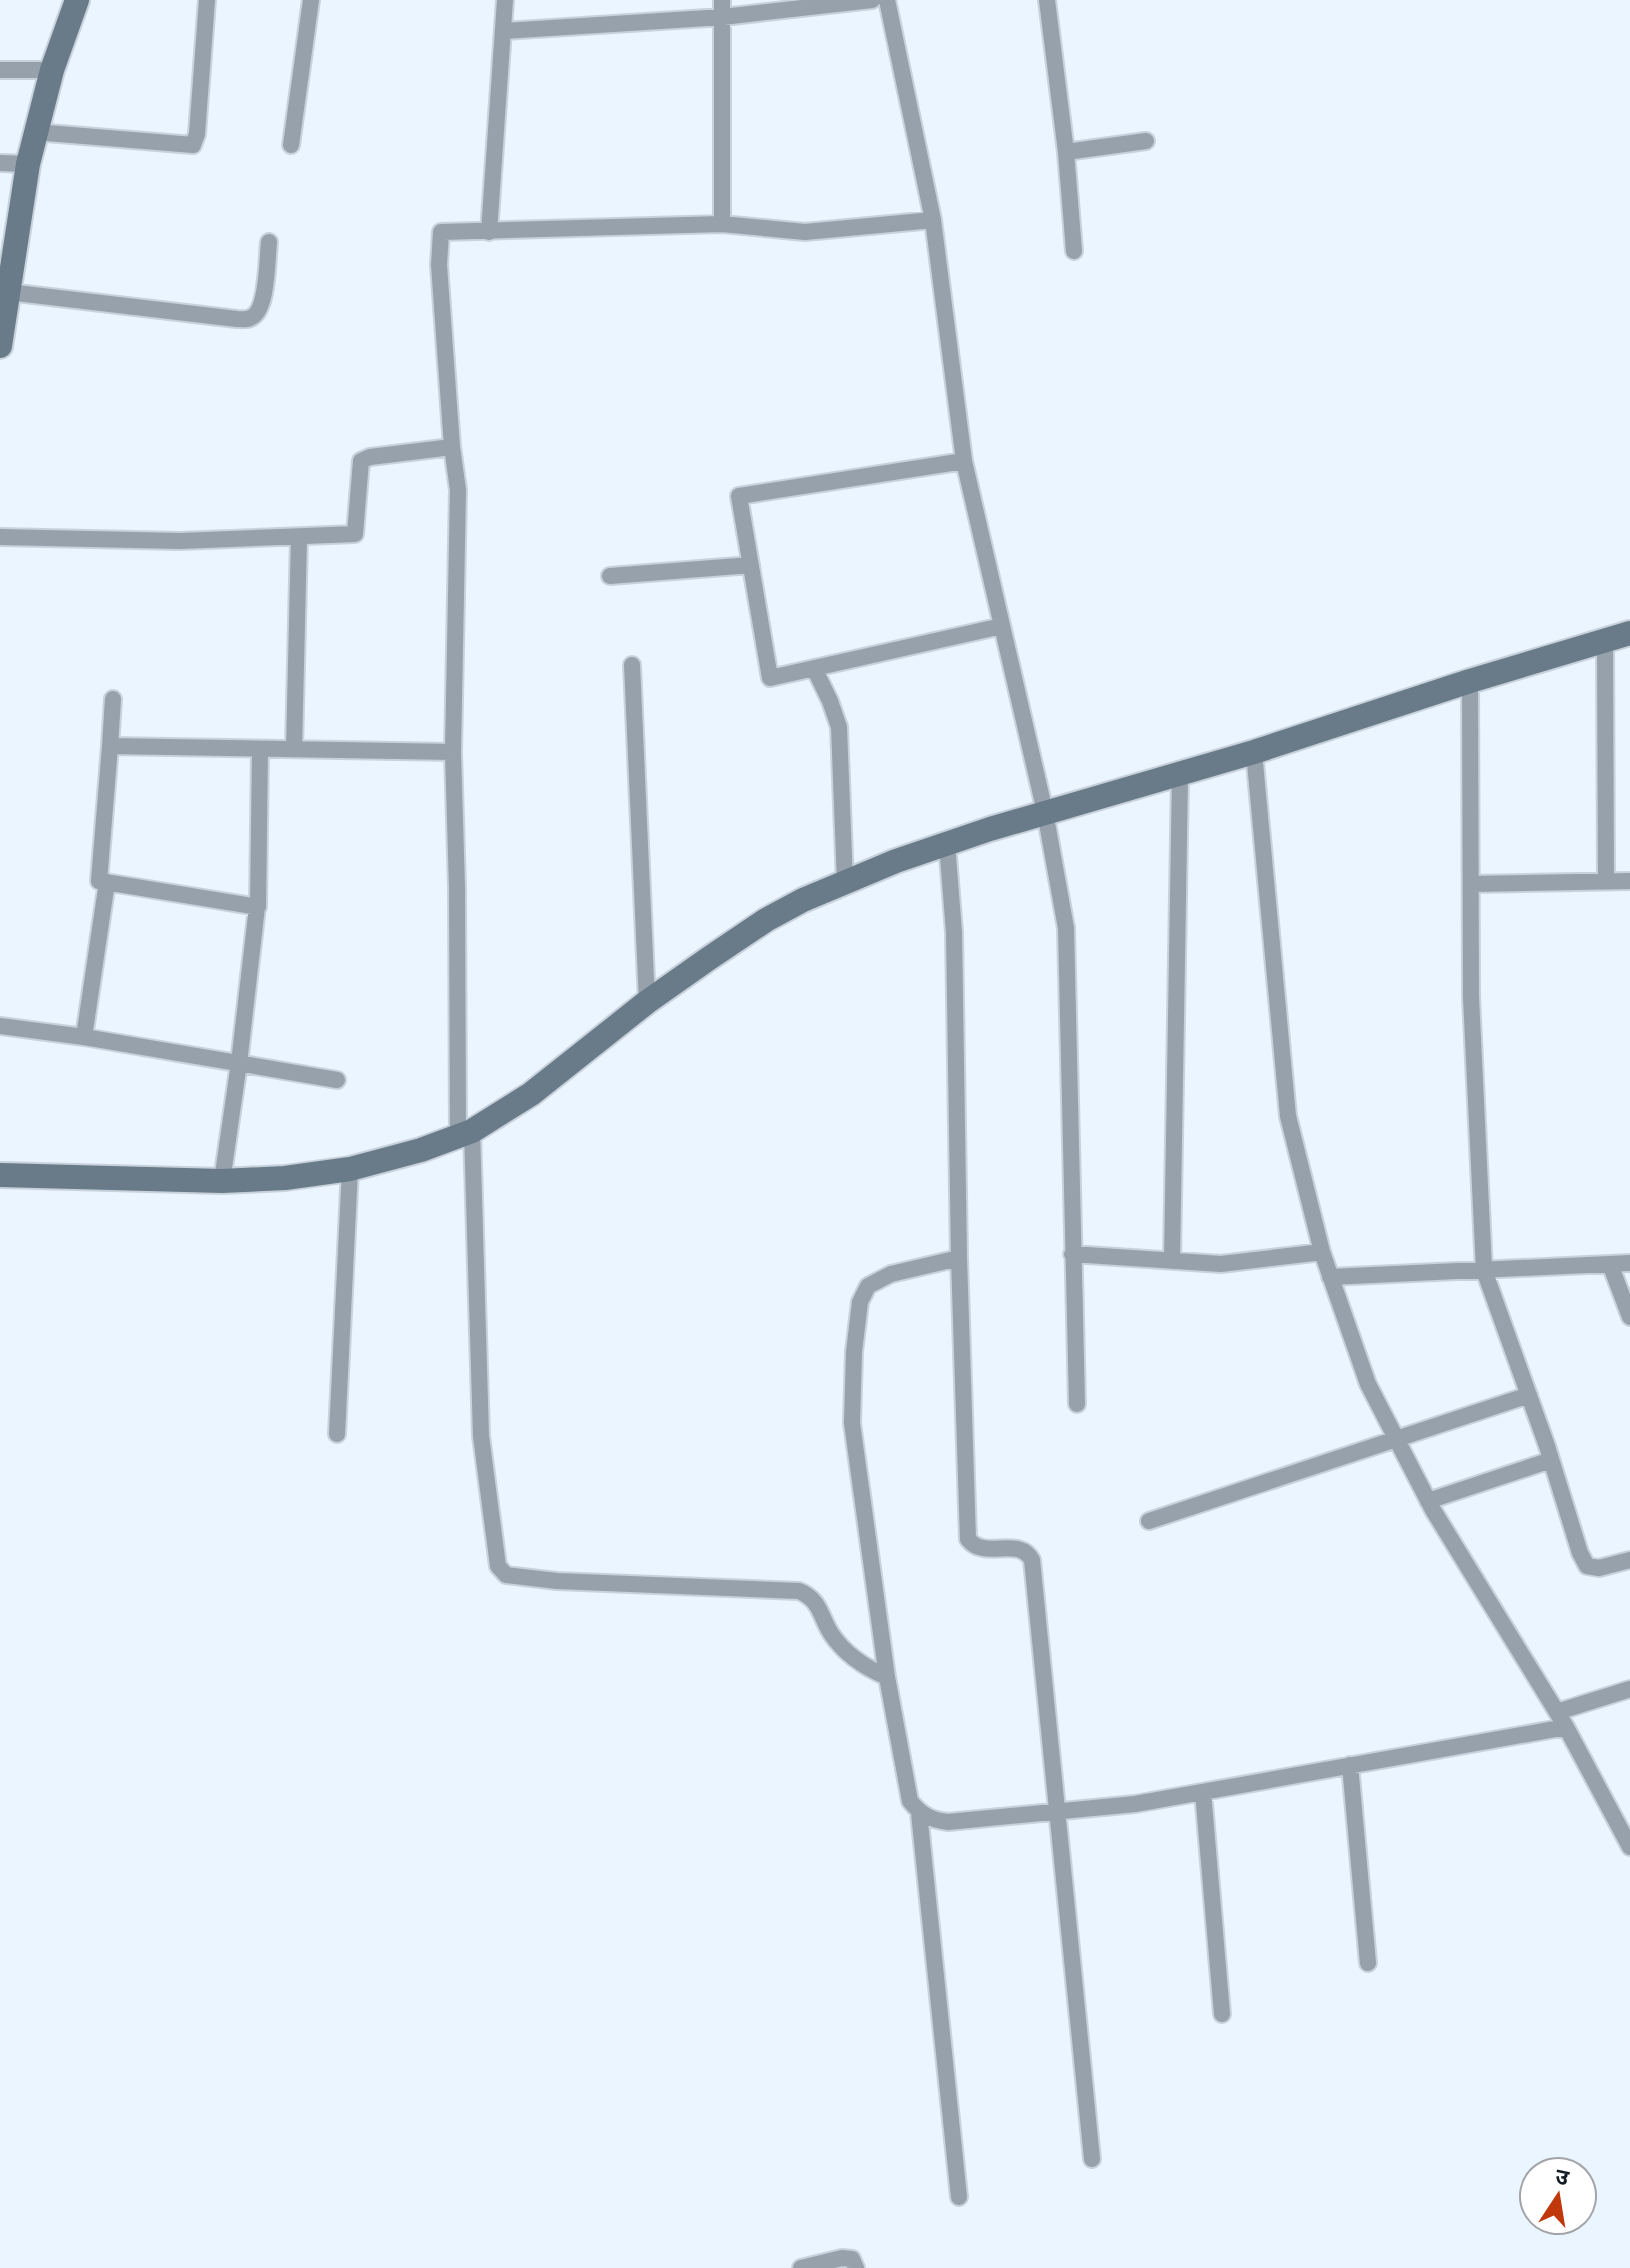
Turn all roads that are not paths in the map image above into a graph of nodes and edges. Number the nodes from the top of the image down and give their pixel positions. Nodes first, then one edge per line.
1 (77, 0) edge
2 (207, 0) edge
3 (311, 0) edge
4 (505, 0) edge
5 (872, 0) edge
6 (887, 0) edge
7 (1047, 0) edge
8 (722, 8) edge
9 (503, 31) junction
10 (0, 70) edge
11 (52, 70) junction
12 (35, 132) junction
13 (1146, 141) dead end
14 (291, 145) dead end
15 (1066, 152) junction
16 (0, 163) edge
17 (28, 164) junction
18 (933, 220) junction
19 (722, 224) junction
20 (489, 232) junction
21 (269, 242) dead end
22 (1074, 251) dead end
23 (6, 255) edge
24 (8, 292) junction
25 (0, 346) edge
26 (452, 447) junction
27 (964, 461) junction
28 (0, 537) edge
29 (299, 537) junction
30 (751, 565) junction
31 (610, 576) dead end
32 (1002, 626) junction
33 (1630, 633) edge
34 (1605, 640) junction
35 (632, 665) dead end
36 (814, 668) junction
37 (1470, 681) junction
38 (113, 699) dead end
39 (110, 746) junction
40 (260, 749) junction
41 (294, 749) junction
42 (453, 752) junction
43 (1254, 752) junction
44 (1180, 775) junction
45 (1045, 812) junction
46 (947, 844) junction
47 (1606, 881) junction
48 (1630, 881) edge
49 (107, 882) junction
50 (845, 883) junction
51 (1471, 884) junction
52 (257, 907) junction
53 (647, 1002) junction
54 (0, 1026) edge
55 (84, 1037) junction
56 (239, 1063) junction
57 (337, 1080) dead end
58 (465, 1134) junction
59 (350, 1169) junction
60 (0, 1175) edge
61 (222, 1181) junction
62 (1322, 1252) junction
63 (1072, 1254) junction
64 (959, 1258) junction
65 (1172, 1261) junction
66 (1630, 1263) edge
67 (1610, 1264) junction
68 (1484, 1270) junction
69 (1330, 1277) junction
70 (1630, 1317) edge
71 (1529, 1395) junction
72 (1077, 1404) dead end
73 (337, 1434) dead end
74 (1396, 1439) junction
75 (1551, 1460) junction
76 (1428, 1501) junction
77 (1149, 1521) dead end
78 (1630, 1560) edge
79 (887, 1677) junction
80 (1630, 1689) edge
81 (1557, 1712) junction
82 (1566, 1727) junction
83 (1350, 1765) junction
84 (1203, 1792) junction
85 (919, 1813) junction
86 (1057, 1813) junction
87 (1630, 1847) edge
88 (1368, 1963) dead end
89 (1222, 2014) dead end
90 (1092, 2159) dead end
91 (959, 2197) dead end
92 (801, 2268) edge
93 (856, 2268) edge

1 - 11 street
2 - 12 street
3 - 14 street
4 - 9 street
5 - 8 street
6 - 18 street
7 - 15 street
8 - 9 street
8 - 19 street
9 - 20 street
10 - 11 street
11 - 12 street
12 - 17 street
13 - 15 street
15 - 22 street
16 - 17 street
17 - 23 street
18 - 19 street
18 - 27 street
19 - 20 street
20 - 26 street
21 - 24 street
23 - 24 street
24 - 25 street
26 - 29 street
26 - 42 street
27 - 30 street
27 - 32 street
28 - 29 street
29 - 41 street
30 - 31 street
30 - 36 street
32 - 36 street
32 - 45 street
33 - 34 street
34 - 37 street
34 - 47 street
35 - 53 street
36 - 50 street
37 - 43 street
37 - 51 street
38 - 39 street
39 - 40 street
39 - 49 street
40 - 41 street
40 - 52 street
41 - 42 street
42 - 58 street
43 - 44 street
43 - 62 street
44 - 45 street
44 - 65 street
45 - 46 street
45 - 63 street
46 - 50 street
46 - 64 street
47 - 48 street
47 - 51 street
49 - 52 street
49 - 55 street
50 - 53 street
51 - 68 street
52 - 56 street
53 - 58 street
54 - 55 street
55 - 56 street
56 - 57 street
56 - 61 street
58 - 59 street
58 - 79 street
59 - 61 street
59 - 73 street
60 - 61 street
62 - 65 street
62 - 69 street
63 - 65 street
63 - 72 street
64 - 79 street
64 - 86 street
66 - 67 street
67 - 68 street
67 - 70 street
68 - 69 street
68 - 71 street
69 - 74 street
71 - 74 street
71 - 75 street
74 - 76 street
74 - 77 street
75 - 76 street
75 - 78 street
76 - 81 street
79 - 85 street
80 - 81 street
81 - 82 street
82 - 83 street
82 - 87 street
83 - 84 street
83 - 88 street
84 - 86 street
84 - 89 street
85 - 86 street
85 - 91 street
86 - 90 street
92 - 93 street

